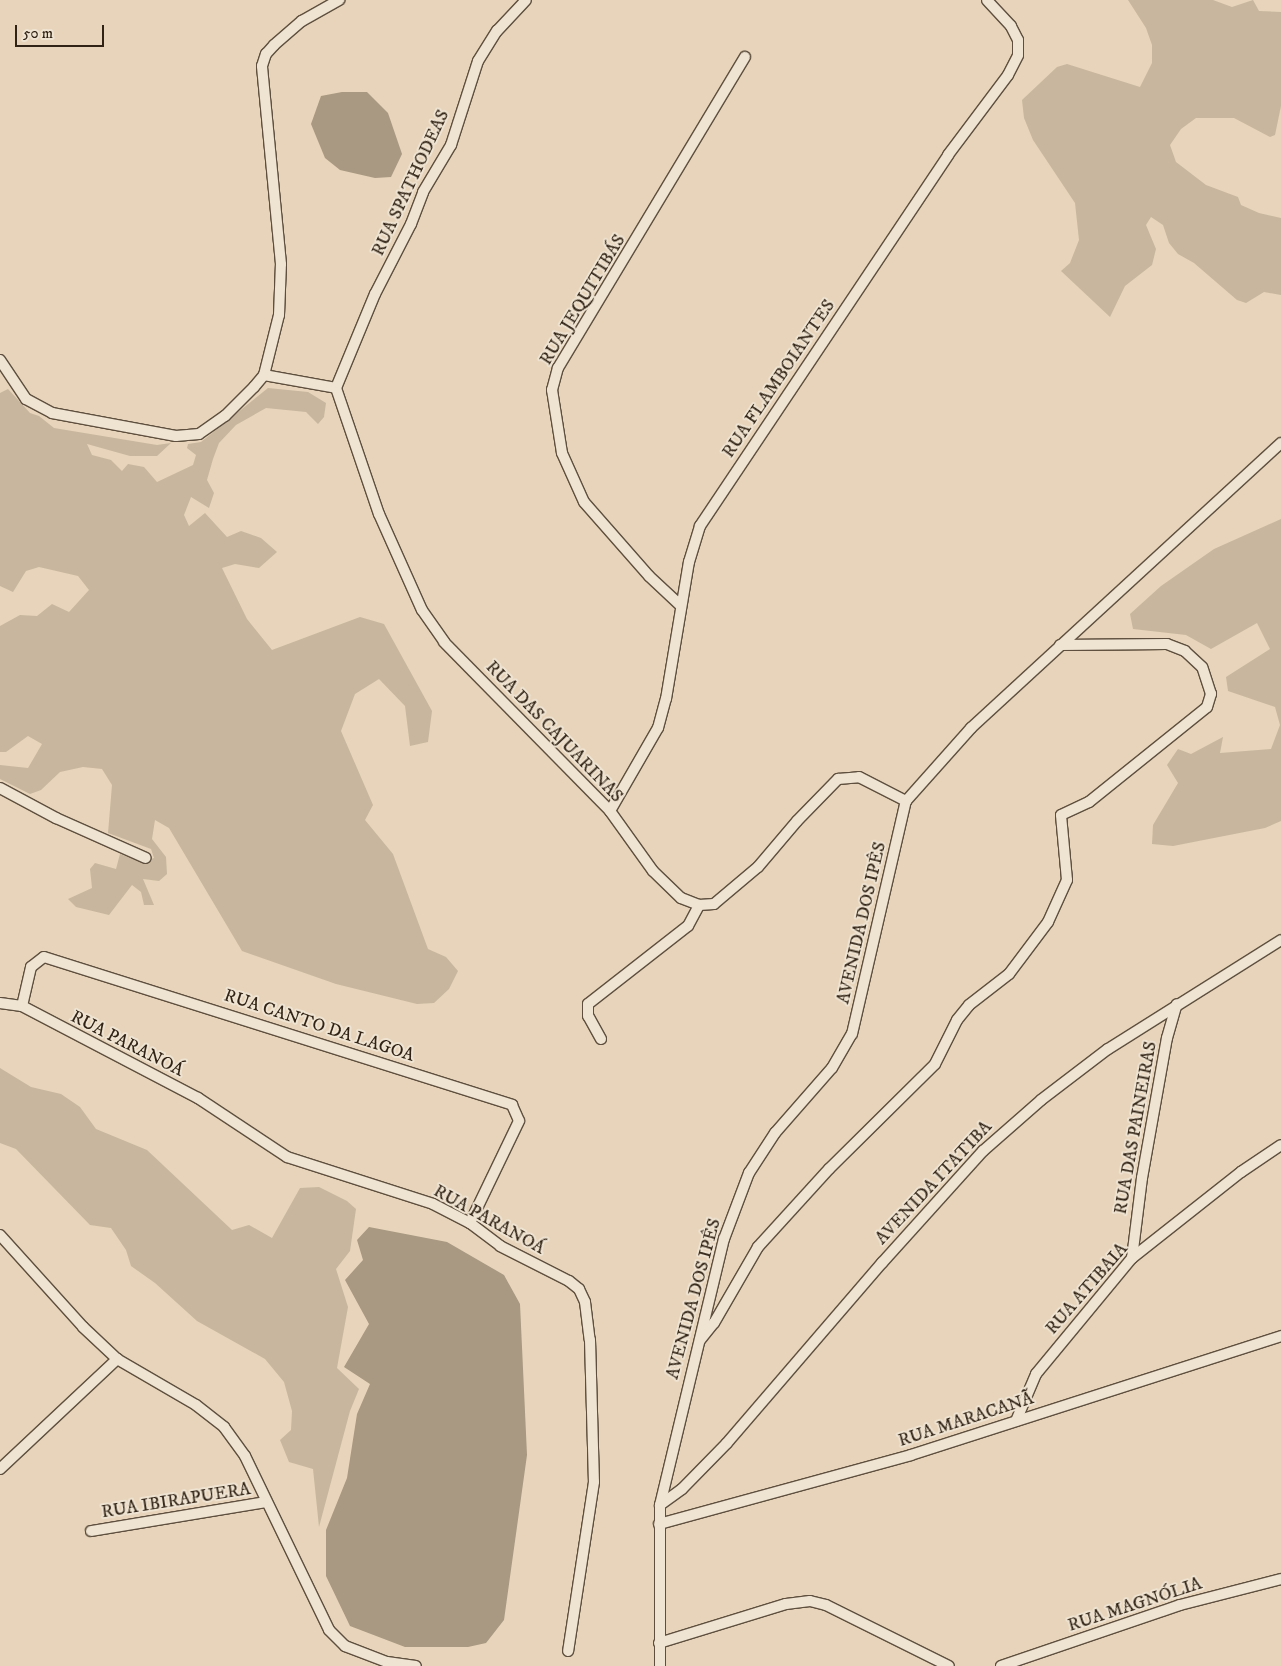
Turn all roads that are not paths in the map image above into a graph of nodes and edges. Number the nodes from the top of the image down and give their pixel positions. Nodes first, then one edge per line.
1 (340, 0) edge
2 (526, 0) edge
3 (987, 0) edge
4 (745, 56) dead end
5 (0, 360) edge
6 (264, 375) junction
7 (336, 388) junction
8 (1281, 442) edge
9 (680, 605) junction
10 (1060, 645) junction
11 (0, 788) edge
12 (906, 801) junction
13 (610, 811) junction
14 (146, 858) dead end
15 (699, 905) junction
16 (1281, 940) edge
17 (0, 1003) edge
18 (1177, 1004) junction
19 (22, 1006) junction
20 (601, 1039) dead end
21 (1281, 1145) edge
22 (470, 1223) junction
23 (0, 1235) edge
24 (1132, 1258) junction
25 (1281, 1336) edge
26 (698, 1342) junction
27 (117, 1359) junction
28 (1016, 1421) junction
29 (0, 1469) edge
30 (266, 1502) junction
31 (660, 1505) junction
32 (659, 1524) junction
33 (91, 1531) dead end
34 (1281, 1579) edge
35 (659, 1643) junction
36 (568, 1651) dead end
37 (416, 1666) edge
38 (660, 1666) edge
39 (949, 1666) edge
40 (1001, 1666) edge

1 - 6 street
2 - 7 street, RUA SPATHODEAS
3 - 9 street, RUA FLAMBOIANTES
4 - 9 street, RUA JEQUITIBÁS
5 - 6 street
6 - 7 street
7 - 13 street, RUA DAS CAJUARINAS
8 - 10 street
9 - 13 street, RUA FLAMBOIANTES
10 - 12 street
10 - 26 street
11 - 14 street
12 - 15 street
12 - 26 street, AVENIDA DOS IPÊS
13 - 15 street, RUA DAS CAJUARINAS
15 - 20 street
16 - 18 street, AVENIDA ITATIBA
17 - 19 street, RUA PARANOÁ
18 - 24 street, RUA DAS PAINEIRAS
18 - 31 street, AVENIDA ITATIBA
19 - 22 street, RUA PARANOÁ
19 - 22 street, RUA CANTO DA LAGOA
21 - 24 street, RUA ATIBAIA
22 - 36 street, RUA PARANOÁ
23 - 27 street
24 - 28 street, RUA ATIBAIA
25 - 28 street, RUA MARACANÃ
26 - 31 street, AVENIDA DOS IPÊS
27 - 29 street
27 - 30 street
28 - 32 street, RUA MARACANÃ
30 - 33 street, RUA IBIRAPUERA
30 - 37 street
31 - 32 street, AVENIDA DOS IPÊS
32 - 35 street, AVENIDA DOS IPÊS
34 - 40 street, RUA MAGNÓLIA
35 - 38 street, AVENIDA DOS IPÊS
35 - 39 street

